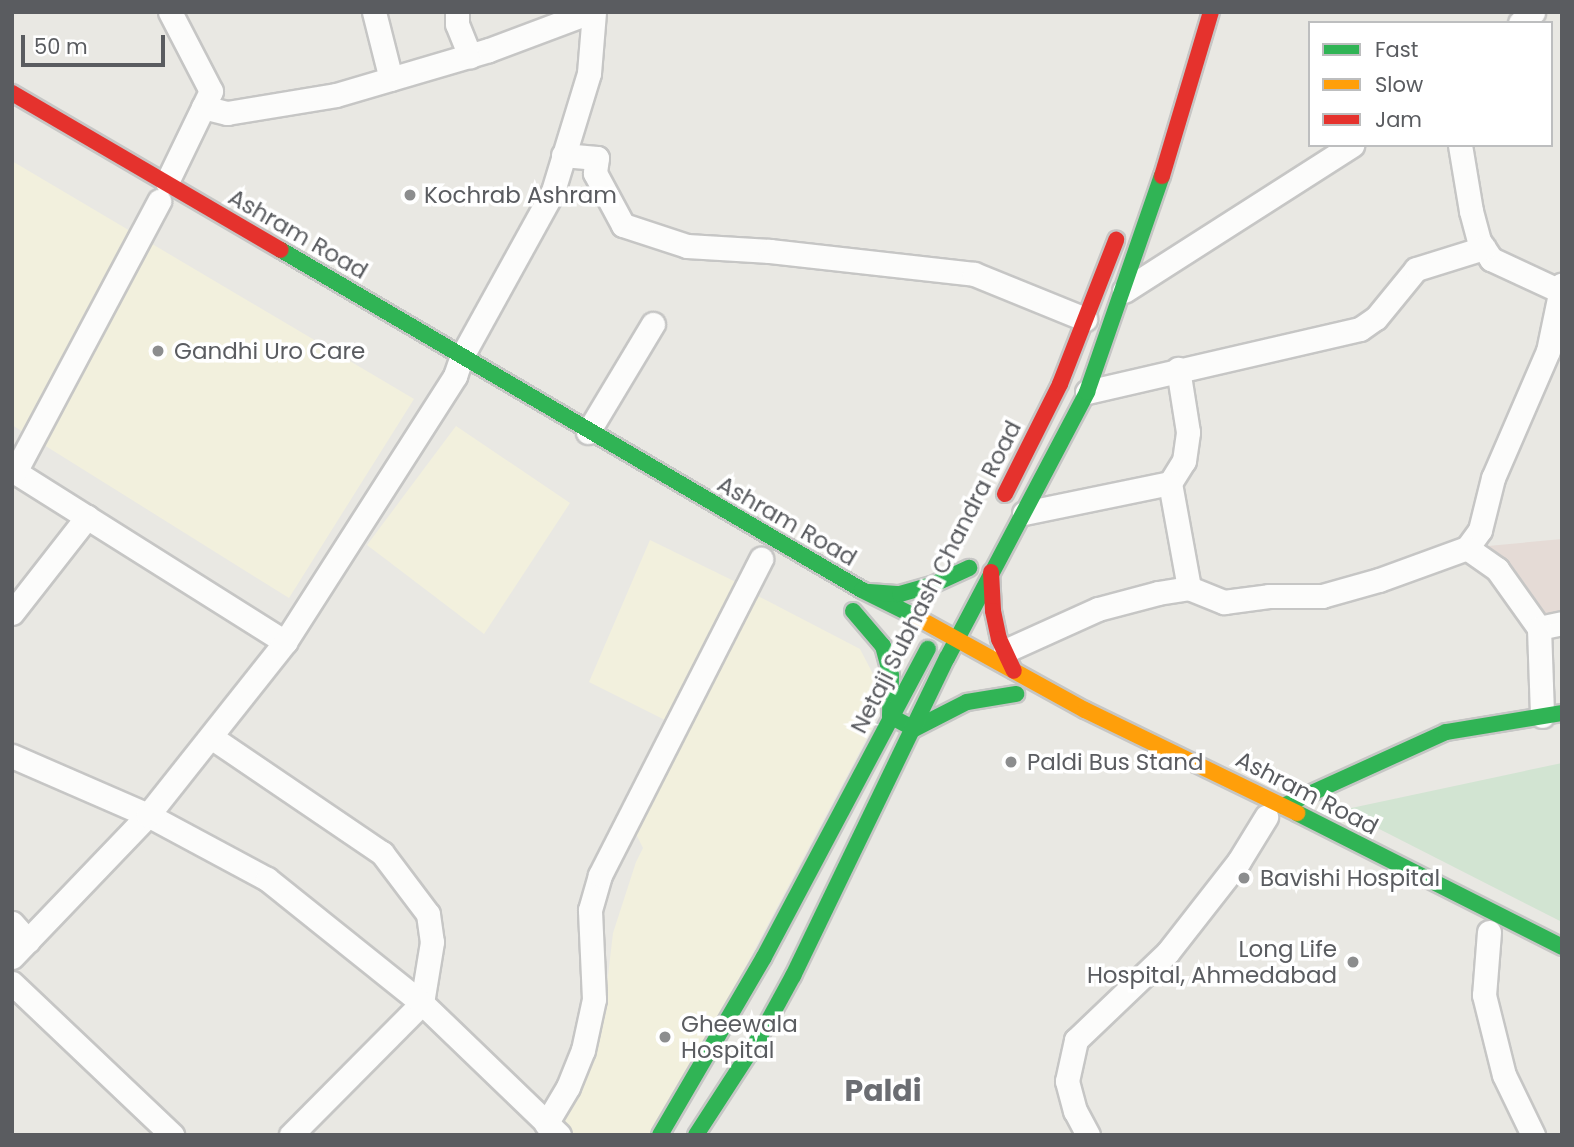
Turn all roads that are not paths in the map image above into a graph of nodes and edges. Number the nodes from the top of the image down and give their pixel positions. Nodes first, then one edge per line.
1 (170, 12) edge
2 (374, 12) edge
3 (457, 12) edge
4 (592, 12) edge
5 (1211, 12) edge
6 (470, 55) junction
7 (391, 79) junction
8 (12, 93) edge
9 (203, 107) junction
10 (1349, 147) edge
11 (1460, 147) edge
12 (564, 155) junction
13 (161, 196) junction
14 (1122, 223) dead end
15 (1484, 248) junction
16 (1561, 289) edge
17 (1124, 291) junction
18 (1085, 320) junction
19 (653, 324) dead end
20 (1178, 369) junction
21 (457, 371) junction
22 (1087, 392) junction
23 (588, 432) junction
24 (14, 471) edge
25 (1170, 483) junction
26 (999, 507) dead end
27 (1024, 513) junction
28 (87, 517) junction
29 (1467, 548) junction
30 (761, 559) dead end
31 (991, 571) junction
32 (1189, 588) junction
33 (865, 592) junction
34 (956, 592) dead end
35 (12, 613) edge
36 (940, 622) junction
37 (1562, 623) edge
38 (1539, 628) junction
39 (891, 630) dead end
40 (959, 639) junction
41 (285, 642) junction
42 (922, 645) junction
43 (953, 661) junction
44 (1009, 661) junction
45 (993, 682) dead end
46 (1552, 715) edge
47 (890, 716) junction
48 (914, 729) junction
49 (211, 737) junction
50 (12, 756) edge
51 (1159, 765) dead end
52 (1230, 799) dead end
53 (1270, 814) junction
54 (148, 816) junction
55 (12, 923) edge
56 (1487, 931) dead end
57 (1562, 947) edge
58 (20, 949) edge
59 (12, 983) edge
60 (422, 1003) junction
61 (552, 1129) edge
62 (172, 1135) edge
63 (291, 1135) edge
64 (660, 1135) edge
65 (695, 1135) edge
66 (1088, 1135) edge
67 (1533, 1135) edge

1 - 9 street
2 - 7 street
3 - 6 street
4 - 6 street
4 - 12 street
5 - 17 main road, Netaji Subhash Chandra Road
6 - 7 street
7 - 9 street
8 - 13 main road, Ashram Road
9 - 13 street
10 - 17 street
11 - 15 street
12 - 18 street
12 - 21 street
13 - 21 main road, Ashram Road
13 - 24 street
14 - 18 main road, Netaji Subhash Chandra Road
15 - 16 street
15 - 20 street
16 - 29 street
17 - 22 main road, Netaji Subhash Chandra Road
18 - 26 main road, Netaji Subhash Chandra Road
19 - 23 street
20 - 22 street
20 - 25 street
21 - 23 main road, Ashram Road
21 - 41 street
22 - 27 main road, Netaji Subhash Chandra Road
23 - 33 main road, Ashram Road
24 - 28 street
25 - 27 street
25 - 32 street
27 - 31 main road, Netaji Subhash Chandra Road
28 - 35 street
28 - 41 street
29 - 32 street
29 - 38 street
30 - 61 street
31 - 40 main road, Netaji Subhash Chandra Road
31 - 44 main road
32 - 44 street
33 - 34 main road, Netaji Subhash Chandra Road
33 - 36 main road, Ashram Road
36 - 40 main road, Ashram Road
36 - 42 main road, Netaji Subhash Chandra Road
37 - 38 street
38 - 46 street
39 - 47 main road
40 - 43 main road, Netaji Subhash Chandra Road
40 - 44 main road, Ashram Road
41 - 49 street
42 - 43 main road
42 - 47 main road, Netaji Subhash Chandra Road
43 - 48 main road, Netaji Subhash Chandra Road
44 - 53 main road, Ashram Road
45 - 48 main road
46 - 53 main road
47 - 48 main road
47 - 64 main road, Netaji Subhash Chandra Road
48 - 65 main road, Netaji Subhash Chandra Road
49 - 54 street
49 - 60 street
50 - 54 street
51 - 52 main road, Ashram Road
53 - 57 main road, Ashram Road
53 - 66 street
54 - 58 street
54 - 60 street
55 - 58 street
56 - 67 street
59 - 62 street
60 - 61 street
60 - 63 street

